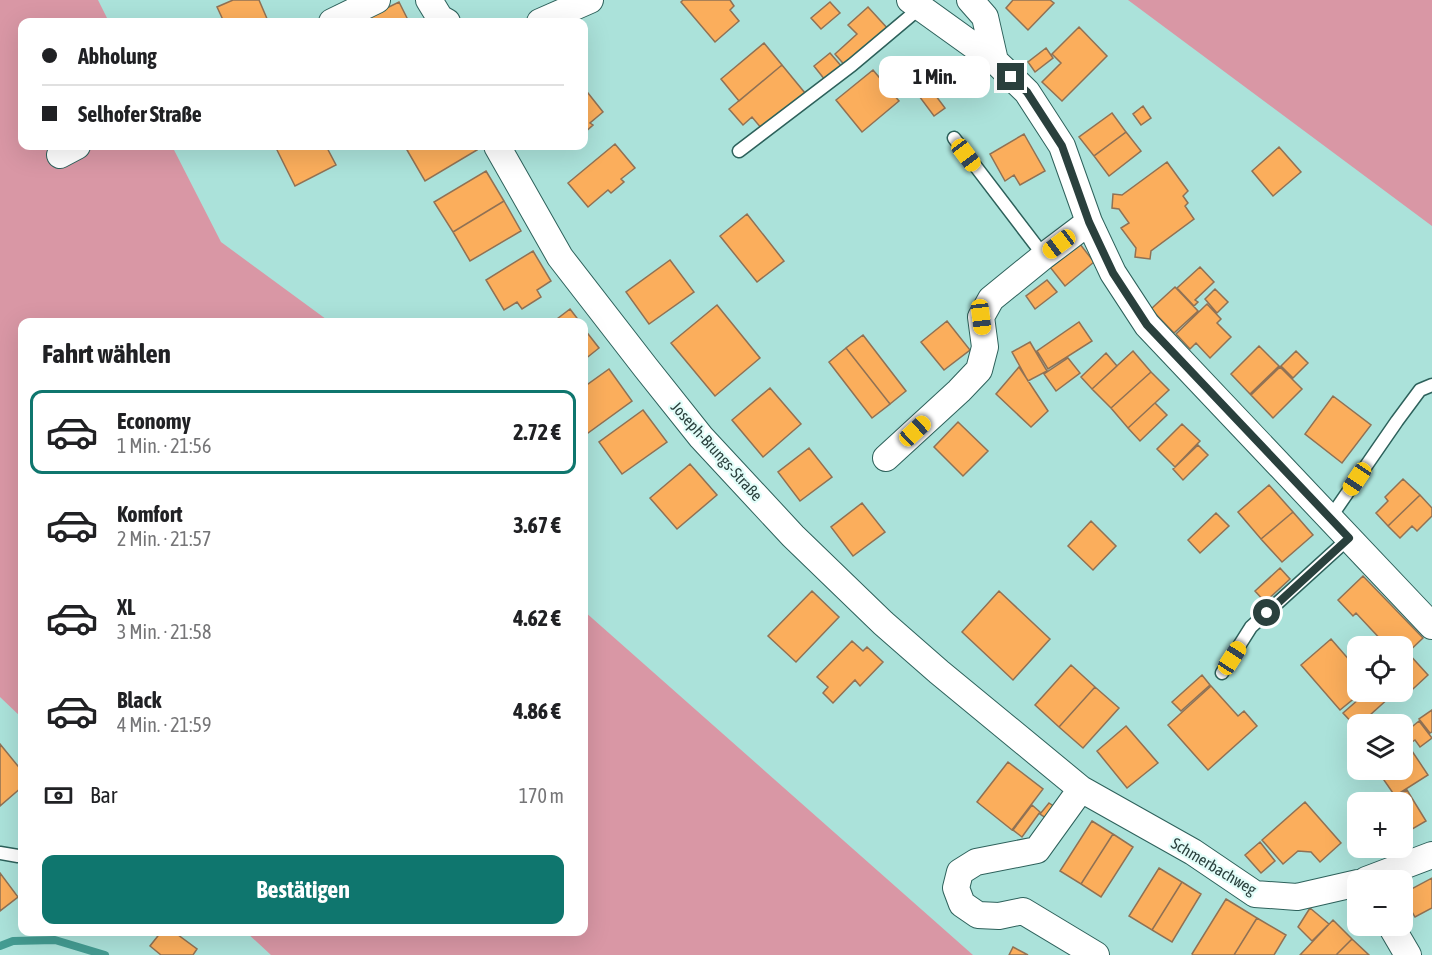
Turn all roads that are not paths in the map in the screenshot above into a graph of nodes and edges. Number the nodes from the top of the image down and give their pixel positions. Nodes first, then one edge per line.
1 (377, 0) edge
2 (429, 0) edge
3 (590, 0) edge
4 (970, 0) edge
5 (915, 3) edge
6 (340, 18) edge
7 (440, 18) edge
8 (549, 18) edge
9 (995, 62) junction
10 (954, 138) dead end
11 (499, 150) edge
12 (739, 151) dead end
13 (1089, 222) junction
14 (1044, 256) junction
15 (1432, 385) edge
16 (886, 458) dead end
17 (1330, 518) junction
18 (1349, 538) junction
19 (1432, 626) edge
20 (1222, 673) dead end
21 (989, 712) joint
22 (1081, 789) junction
23 (0, 853) edge
24 (1432, 855) edge
25 (18, 856) dead end
26 (1394, 870) edge
27 (1347, 886) edge
28 (1397, 936) edge
29 (1096, 955) edge
30 (1408, 955) edge

1 - 6 street
2 - 7 street
3 - 8 street
4 - 9 street
5 - 9 street
5 - 12 lane
9 - 13 street
10 - 14 lane
11 - 21 street, Joseph-Brungs-Straße
13 - 14 street
13 - 17 street
14 - 16 street
15 - 17 lane
17 - 18 street
18 - 19 street
18 - 20 lane
21 - 22 street, Schmerbachweg
22 - 27 street, Schmerbachweg
22 - 29 street
23 - 25 lane
24 - 26 street
28 - 30 street

